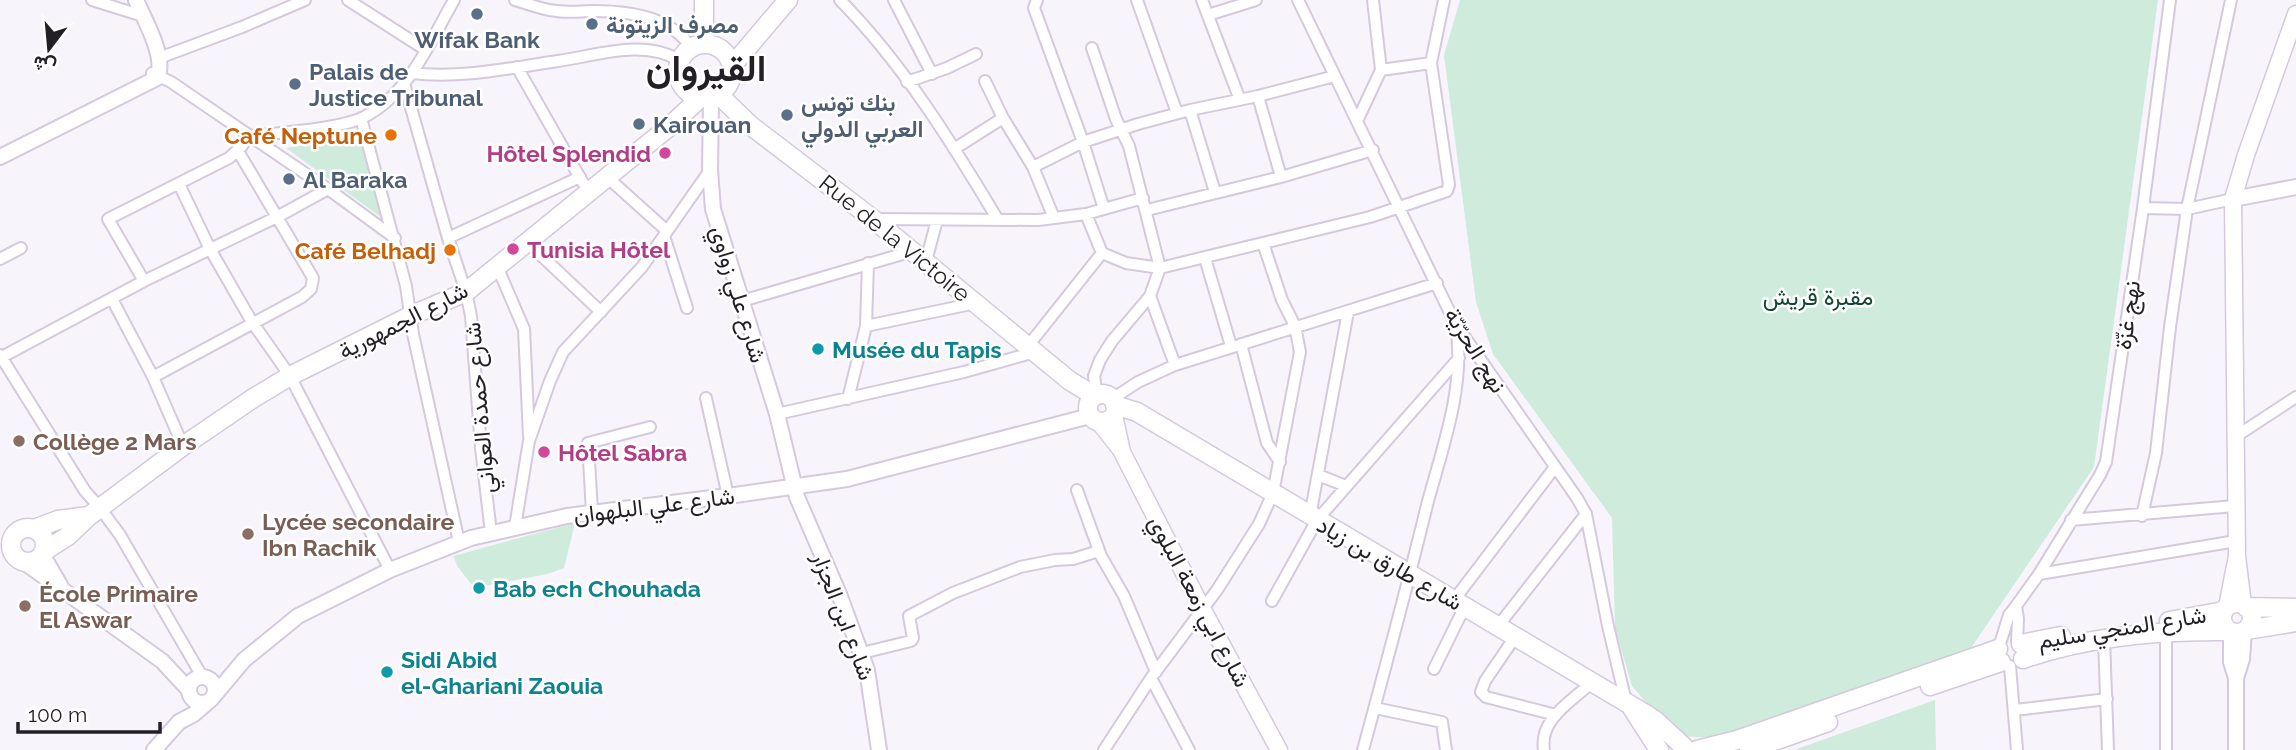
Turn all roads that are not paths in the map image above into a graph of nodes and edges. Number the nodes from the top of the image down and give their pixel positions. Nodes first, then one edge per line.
1 (92, 0) edge
2 (136, 0) edge
3 (305, 0) edge
4 (348, 0) edge
5 (454, 0) edge
6 (515, 0) edge
7 (704, 0) edge
8 (776, 0) edge
9 (788, 0) edge
10 (840, 0) edge
11 (894, 0) edge
12 (1037, 0) edge
13 (1137, 0) edge
14 (1202, 0) edge
15 (1256, 0) edge
16 (1298, 0) edge
17 (1373, 0) edge
18 (1444, 0) edge
19 (2170, 0) edge
20 (2231, 0) edge
21 (2296, 14) edge
22 (1209, 15) junction
23 (143, 16) junction
24 (1092, 48) dead end
25 (426, 50) junction
26 (698, 51) junction
27 (975, 54) dead end
28 (1431, 64) junction
29 (158, 66) junction
30 (732, 66) junction
31 (517, 67) junction
32 (1381, 70) junction
33 (412, 73) junction
34 (932, 74) junction
35 (1335, 76) junction
36 (985, 81) dead end
37 (907, 82) junction
38 (404, 83) junction
39 (1258, 96) junction
40 (710, 97) junction
41 (1240, 100) junction
42 (1190, 110) junction
43 (1177, 113) junction
44 (361, 118) junction
45 (1003, 118) junction
46 (1358, 119) junction
47 (1121, 130) junction
48 (248, 136) junction
49 (1083, 142) junction
50 (0, 147) edge
51 (954, 149) junction
52 (1373, 150) junction
53 (238, 151) junction
54 (0, 157) edge
55 (1033, 167) junction
56 (709, 170) junction
57 (607, 177) junction
58 (1281, 177) junction
59 (179, 184) junction
60 (584, 184) junction
61 (2296, 187) edge
62 (328, 189) junction
63 (1214, 192) junction
64 (1143, 198) junction
65 (2234, 199) junction
66 (1400, 207) junction
67 (2143, 208) junction
68 (1104, 209) junction
69 (2187, 209) junction
70 (1147, 210) junction
71 (1086, 214) junction
72 (277, 217) junction
73 (1054, 218) junction
74 (873, 219) junction
75 (937, 220) junction
76 (998, 220) junction
77 (666, 233) junction
78 (395, 238) junction
79 (448, 238) junction
80 (527, 242) junction
81 (1263, 243) junction
82 (21, 248) dead end
83 (210, 248) junction
84 (1102, 253) junction
85 (919, 256) junction
86 (1205, 258) junction
87 (0, 259) edge
88 (868, 263) junction
89 (497, 266) junction
90 (1160, 268) junction
91 (144, 281) junction
92 (1437, 282) junction
93 (466, 292) junction
94 (1150, 296) junction
95 (112, 299) junction
96 (742, 301) junction
97 (975, 303) junction
98 (687, 308) dead end
99 (601, 312) junction
100 (1348, 312) junction
101 (410, 316) junction
102 (252, 322) junction
103 (1455, 324) junction
104 (866, 326) junction
105 (1295, 326) junction
106 (1236, 345) junction
107 (1032, 349) junction
108 (1, 357) edge
109 (1459, 358) junction
110 (1175, 365) junction
111 (290, 376) junction
112 (153, 377) junction
113 (2296, 397) edge
114 (706, 398) dead end
115 (848, 399) junction
116 (1103, 407) junction
117 (777, 414) junction
118 (650, 427) dead end
119 (2235, 437) junction
120 (529, 441) junction
121 (183, 446) junction
122 (1280, 462) junction
123 (1555, 467) junction
124 (1318, 475) junction
125 (1346, 486) junction
126 (794, 487) junction
127 (1077, 490) dead end
128 (1273, 493) junction
129 (728, 496) junction
130 (2235, 506) junction
131 (94, 512) junction
132 (592, 512) junction
133 (1586, 514) junction
134 (2141, 516) junction
135 (1313, 518) junction
136 (2071, 520) junction
137 (0, 527) edge
138 (516, 527) junction
139 (29, 529) junction
140 (491, 533) junction
141 (459, 542) junction
142 (2236, 549) junction
143 (1099, 551) junction
144 (11, 553) edge
145 (43, 553) junction
146 (390, 570) junction
147 (1410, 574) junction
148 (2039, 574) junction
149 (62, 589) junction
150 (1272, 601) dead end
151 (1460, 603) junction
152 (2016, 606) junction
153 (2235, 607) junction
154 (2296, 608) edge
155 (1203, 610) junction
156 (2296, 622) edge
157 (1498, 626) junction
158 (2237, 631) junction
159 (2166, 632) junction
160 (1515, 637) junction
161 (2104, 639) junction
162 (862, 653) junction
163 (2010, 653) junction
164 (244, 660) junction
165 (1434, 668) dead end
166 (1154, 675) junction
167 (197, 683) junction
168 (1591, 683) junction
169 (211, 699) junction
170 (2107, 699) junction
171 (1629, 706) junction
172 (1375, 708) junction
173 (2015, 710) junction
174 (1556, 715) junction
175 (179, 722) junction
176 (1687, 749) edge
177 (154, 750) edge
178 (879, 750) edge
179 (1104, 750) edge
180 (1189, 750) edge
181 (1279, 750) edge
182 (1363, 750) edge
183 (1447, 750) edge
184 (1544, 750) edge
185 (1659, 750) edge
186 (1749, 750) edge
187 (2017, 750) edge
188 (2108, 750) edge
189 (2166, 750) edge
190 (2236, 750) edge

1 - 23 street
2 - 23 street
3 - 29 street
4 - 25 street
5 - 25 street
6 - 26 street
7 - 26 main road
8 - 26 main road
9 - 30 main road
10 - 37 street
11 - 34 street
12 - 49 street
13 - 43 street
14 - 22 street
15 - 22 street
16 - 35 street, نهج الحرّيّة
17 - 32 street
18 - 28 street
19 - 67 street, نهج غزّة
20 - 69 street
21 - 65 main road
22 - 41 street
23 - 29 street
24 - 47 street
25 - 33 street
26 - 30 main road
26 - 31 street
26 - 40 main road
27 - 34 street
28 - 32 street
28 - 66 street
29 - 48 street
29 - 50 street
29 - 54 street
30 - 40 main road
31 - 33 street
31 - 60 street
32 - 46 street
33 - 38 street
34 - 37 street
35 - 39 street
35 - 46 street, نهج الحرّيّة
36 - 45 street
37 - 51 street
38 - 44 street
38 - 79 street, شارع حمدة العواني
39 - 41 street
39 - 58 street
40 - 56 street, شارع علي زواوي
40 - 57 main road, شارع الجمهورية
40 - 74 main road, Rue de la Victoire
41 - 42 street
42 - 43 street
42 - 63 street
43 - 47 street
44 - 48 street
44 - 78 street
45 - 51 street
45 - 55 street
46 - 52 street, نهج الحرّيّة
47 - 49 street
47 - 64 street
48 - 53 street
48 - 62 street
49 - 55 street
49 - 68 street
51 - 76 street
52 - 58 street
52 - 66 street, نهج الحرّيّة
53 - 59 street
53 - 72 street
55 - 73 street
56 - 77 street
56 - 96 street, شارع علي زواوي
57 - 60 main road, شارع الجمهورية
57 - 77 street
58 - 63 street
59 - 83 street
59 - 91 street
60 - 79 street
60 - 80 main road, شارع الجمهورية
61 - 65 street
62 - 72 street
62 - 78 street
63 - 70 street
64 - 68 street
64 - 70 street
65 - 69 street
65 - 119 main road
66 - 81 street
66 - 92 street, نهج الحرّيّة
67 - 69 street
67 - 136 street, نهج غزّة
68 - 71 street
69 - 134 street
70 - 90 street
71 - 73 street
71 - 84 street
72 - 83 street
72 - 102 street
73 - 76 street
74 - 75 street
74 - 85 main road, Rue de la Victoire
75 - 76 street
75 - 85 street
77 - 98 street
77 - 99 street
78 - 101 street
79 - 93 street, شارع حمدة العواني
80 - 89 main road, شارع الجمهورية
80 - 99 street
81 - 86 street
81 - 105 street
82 - 87 street
83 - 91 street
83 - 102 street
84 - 90 street
84 - 107 street
85 - 88 street
85 - 97 main road, Rue de la Victoire
86 - 90 street
86 - 106 street
88 - 96 street
88 - 104 street
89 - 93 main road, شارع الجمهورية
89 - 120 street
90 - 94 street
91 - 95 street
92 - 100 street
92 - 103 street, نهج الحرّيّة
93 - 101 main road, شارع الجمهورية
93 - 140 street, شارع حمدة العواني
94 - 110 street
94 - 116 street
95 - 108 street
95 - 112 street
96 - 117 street, شارع علي زواوي
97 - 104 street
97 - 107 main road, Rue de la Victoire
99 - 120 street
100 - 105 street
100 - 124 street
101 - 111 main road, شارع الجمهورية
101 - 141 street
102 - 111 street
102 - 112 street
103 - 109 street
103 - 123 street, نهج الحرّيّة
104 - 115 street
105 - 106 street
105 - 122 street
106 - 110 street
106 - 122 street
107 - 115 street
107 - 116 main road, Rue de la Victoire
108 - 131 street
109 - 125 street
109 - 147 street
110 - 116 street
111 - 121 main road, شارع الجمهورية
111 - 146 street
112 - 121 street
113 - 119 street
114 - 129 street
115 - 117 street
116 - 126 street, شارع علي البلهوان
116 - 128 main road, شارع طارق بن زياد
116 - 155 main road, شارع ابي زمعة البلوي
117 - 126 street, شارع علي زواوي
118 - 132 street
119 - 130 main road
120 - 138 street
121 - 131 main road, شارع الجمهورية
122 - 128 street
123 - 133 street, نهج الحرّيّة
123 - 151 street
124 - 125 street
124 - 135 street
125 - 135 street
126 - 129 street, شارع علي البلهوان
126 - 162 street, شارع ابن الجزار
127 - 143 street
128 - 135 main road, شارع طارق بن زياد
128 - 155 street
129 - 132 street, شارع علي البلهوان
130 - 134 street
130 - 142 main road
131 - 139 main road
131 - 145 main road, شارع الجمهورية
131 - 167 street
132 - 138 street, شارع علي البلهوان
133 - 157 street
133 - 171 street, نهج الحرّيّة
134 - 136 street
135 - 147 main road, شارع طارق بن زياد
135 - 150 street
136 - 148 street, نهج غزّة
137 - 139 main road
138 - 140 street, شارع علي البلهوان
139 - 144 main road
139 - 145 main road
140 - 141 street, شارع علي البلهوان
141 - 146 street, شارع علي البلهوان
142 - 148 street
142 - 153 main road
143 - 162 street
143 - 166 street
144 - 145 main road
144 - 149 street
145 - 149 street
146 - 164 street, شارع علي البلهوان
147 - 151 main road, شارع طارق بن زياد
147 - 172 street
148 - 152 street, نهج غزّة
149 - 167 street
151 - 157 main road, شارع طارق بن زياد
151 - 165 street
152 - 163 street
152 - 163 street, نهج غزّة
153 - 154 main road, شارع المنجي سليم
153 - 158 main road
153 - 158 main road
153 - 163 main road, شارع المنجي سليم
155 - 166 street
155 - 181 main road, شارع ابي زمعة البلوي
156 - 158 main road, شارع المنجي سليم
157 - 160 main road, شارع طارق بن زياد
158 - 159 main road, شارع المنجي سليم
158 - 190 street
159 - 161 main road, شارع المنجي سليم
159 - 189 street
160 - 168 main road, شارع طارق بن زياد
160 - 174 street
161 - 163 main road, شارع المنجي سليم
161 - 170 street
162 - 178 street, شارع ابن الجزار
163 - 173 street
163 - 176 main road
163 - 186 main road
164 - 167 street
164 - 169 street
166 - 179 street
166 - 180 street
167 - 169 street
167 - 169 street
167 - 175 street
168 - 171 main road, شارع طارق بن زياد
168 - 174 street
169 - 175 street
170 - 173 street
170 - 188 street
171 - 176 main road, شارع طارق بن زياد
171 - 185 main road, شارع طارق بن زياد
172 - 182 street
172 - 183 street
173 - 187 street
174 - 184 street
175 - 177 street

